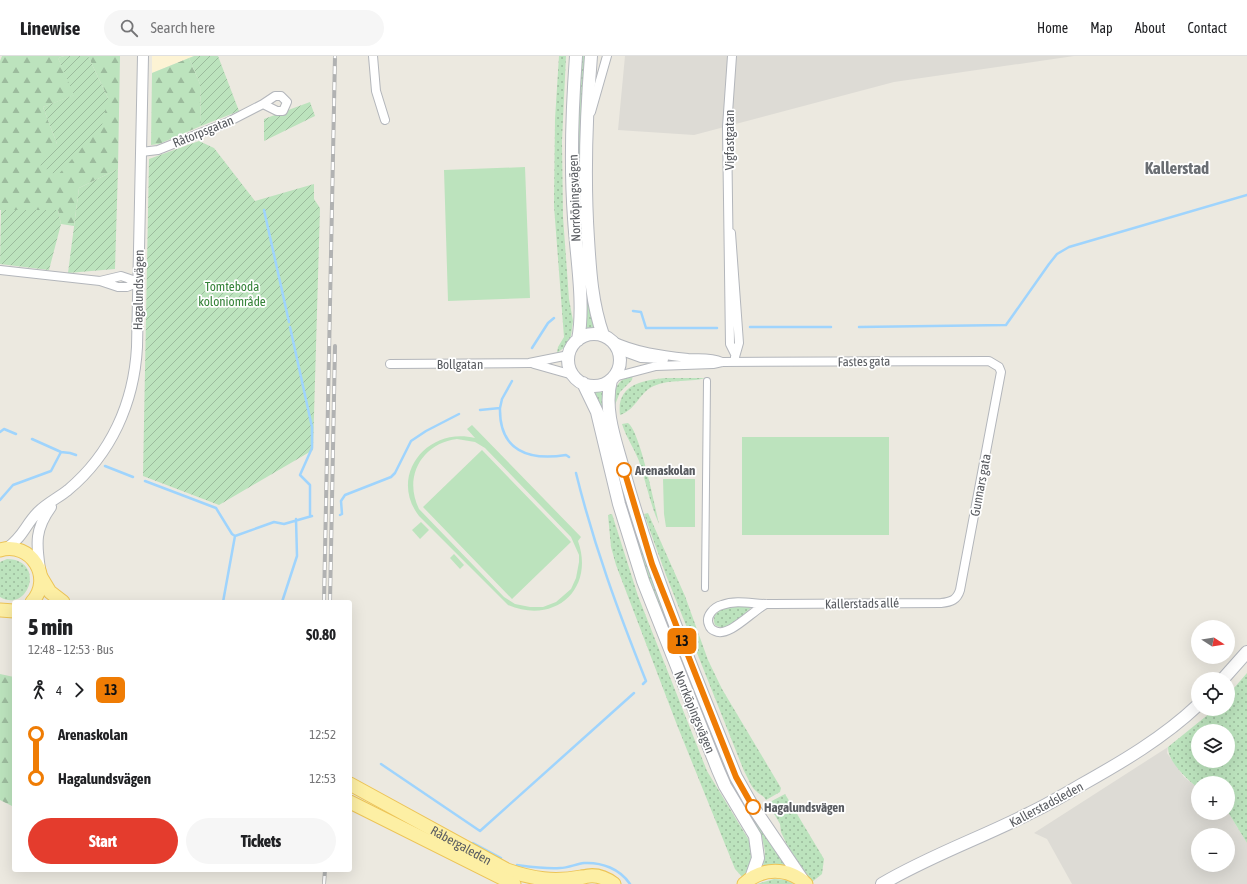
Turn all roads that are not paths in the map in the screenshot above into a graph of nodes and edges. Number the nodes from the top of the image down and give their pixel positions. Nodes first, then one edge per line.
1 (143, 56) edge
2 (373, 56) edge
3 (576, 56) edge
4 (591, 56) edge
5 (607, 56) edge
6 (732, 56) edge
7 (263, 104) dead end
8 (385, 120) dead end
9 (586, 130) junction
10 (141, 152) junction
11 (0, 270) edge
12 (138, 282) junction
13 (607, 337) junction
14 (578, 340) junction
15 (619, 350) junction
16 (569, 355) junction
17 (691, 358) junction
18 (735, 358) junction
19 (722, 362) junction
20 (530, 363) junction
21 (390, 364) dead end
22 (1001, 372) joint
23 (573, 375) junction
24 (613, 378) junction
25 (707, 381) dead end
26 (583, 383) junction
27 (57, 498) junction
28 (3, 549) edge
29 (40, 573) junction
30 (705, 588) dead end
31 (957, 598) joint
32 (33, 600) edge
33 (60, 600) edge
34 (766, 604) junction
35 (1246, 654) edge
36 (1229, 672) edge
37 (1191, 712) edge
38 (352, 785) edge
39 (352, 803) edge
40 (576, 881) edge
41 (748, 881) edge
42 (514, 884) edge
43 (614, 884) edge
44 (806, 884) edge
45 (882, 884) edge

1 - 10 street, Hagalundsvägen
2 - 8 street
3 - 14 main road, Norrköpingsvägen
4 - 9 main road, Norrköpingsvägen
5 - 9 street
6 - 18 street, Vigfastgatan
7 - 10 street, Råtorpsgatan
9 - 13 main road, Norrköpingsvägen
10 - 12 street, Hagalundsvägen
11 - 12 street
12 - 27 street, Hagalundsvägen
13 - 14 main road
13 - 15 main road
13 - 17 street, Fastes gata
14 - 16 main road
15 - 17 street, Fastes gata
15 - 24 main road
16 - 20 street, Bollgatan
16 - 23 main road
17 - 19 street, Fastes gata
18 - 19 street, Fastes gata
18 - 22 street, Fastes gata
19 - 24 street, Fastes gata
20 - 21 street, Bollgatan
20 - 23 street, Bollgatan
22 - 31 street, Gunnars gata
23 - 26 main road
24 - 26 main road
24 - 44 main road, Norrköpingsvägen
25 - 30 street
26 - 41 main road, Norrköpingsvägen
27 - 28 street, Hagalundsvägen
27 - 29 street, Hagalundsvägen
28 - 29 main road
29 - 32 main road
29 - 33 main road
31 - 34 street, Kallerstads allé
34 - 34 street, Kallerstads allé
35 - 36 main road
37 - 45 main road, Kallerstadsleden
38 - 40 main road, Råbergaleden
39 - 42 main road, Råbergaleden
40 - 43 main road, Råbergaleden
41 - 44 main road

